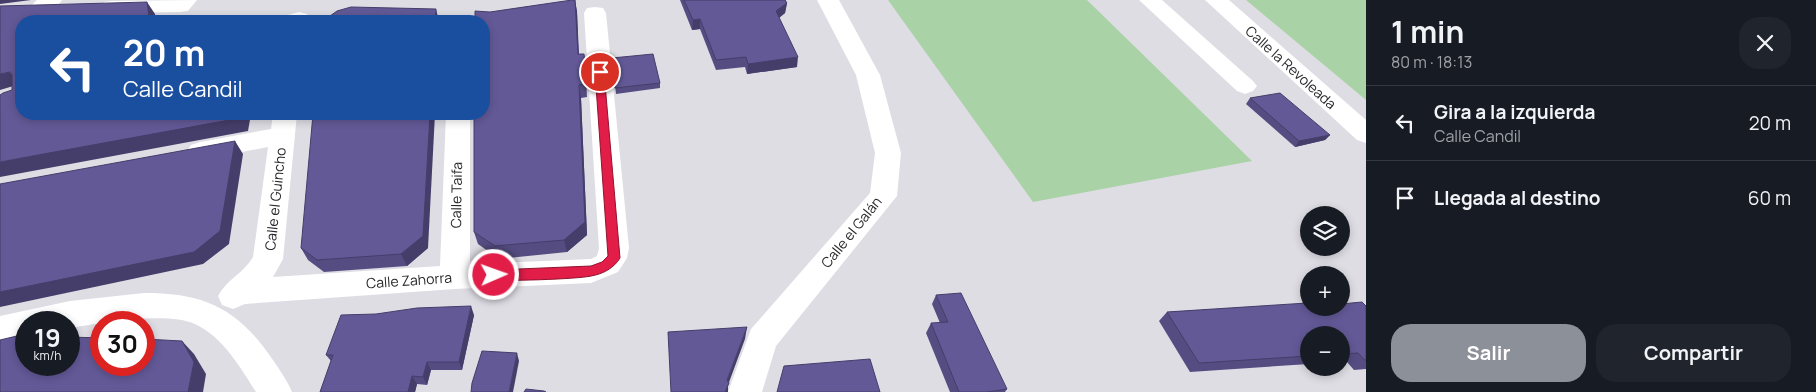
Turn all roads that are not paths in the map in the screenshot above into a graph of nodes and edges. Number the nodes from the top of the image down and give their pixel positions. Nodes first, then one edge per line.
1 (828, 0) edge
2 (1150, 0) edge
3 (1216, 0) edge
4 (183, 3) edge
5 (39, 5) edge
6 (595, 13) dead end
7 (1245, 86) dead end
8 (458, 120) edge
9 (284, 125) edge
10 (1366, 134) edge
11 (173, 155) edge
12 (454, 277) junction
13 (240, 292) junction
14 (204, 313) junction
15 (80, 314) edge
16 (15, 327) edge
17 (0, 330) edge
18 (253, 358) junction
19 (249, 392) edge
20 (275, 392) edge
21 (745, 392) edge

1 - 21 street, Calle el Galán
2 - 7 street
3 - 10 street, Calle la Revoleada
4 - 5 street
6 - 12 street, Calle Zahorra
8 - 12 street, Calle Taifa
9 - 11 street
9 - 13 street, Calle el Guincho
12 - 13 street, Calle Zahorra
13 - 14 street, Calle el Guincho
14 - 15 street
14 - 18 street
16 - 17 street
18 - 19 street
18 - 20 street

